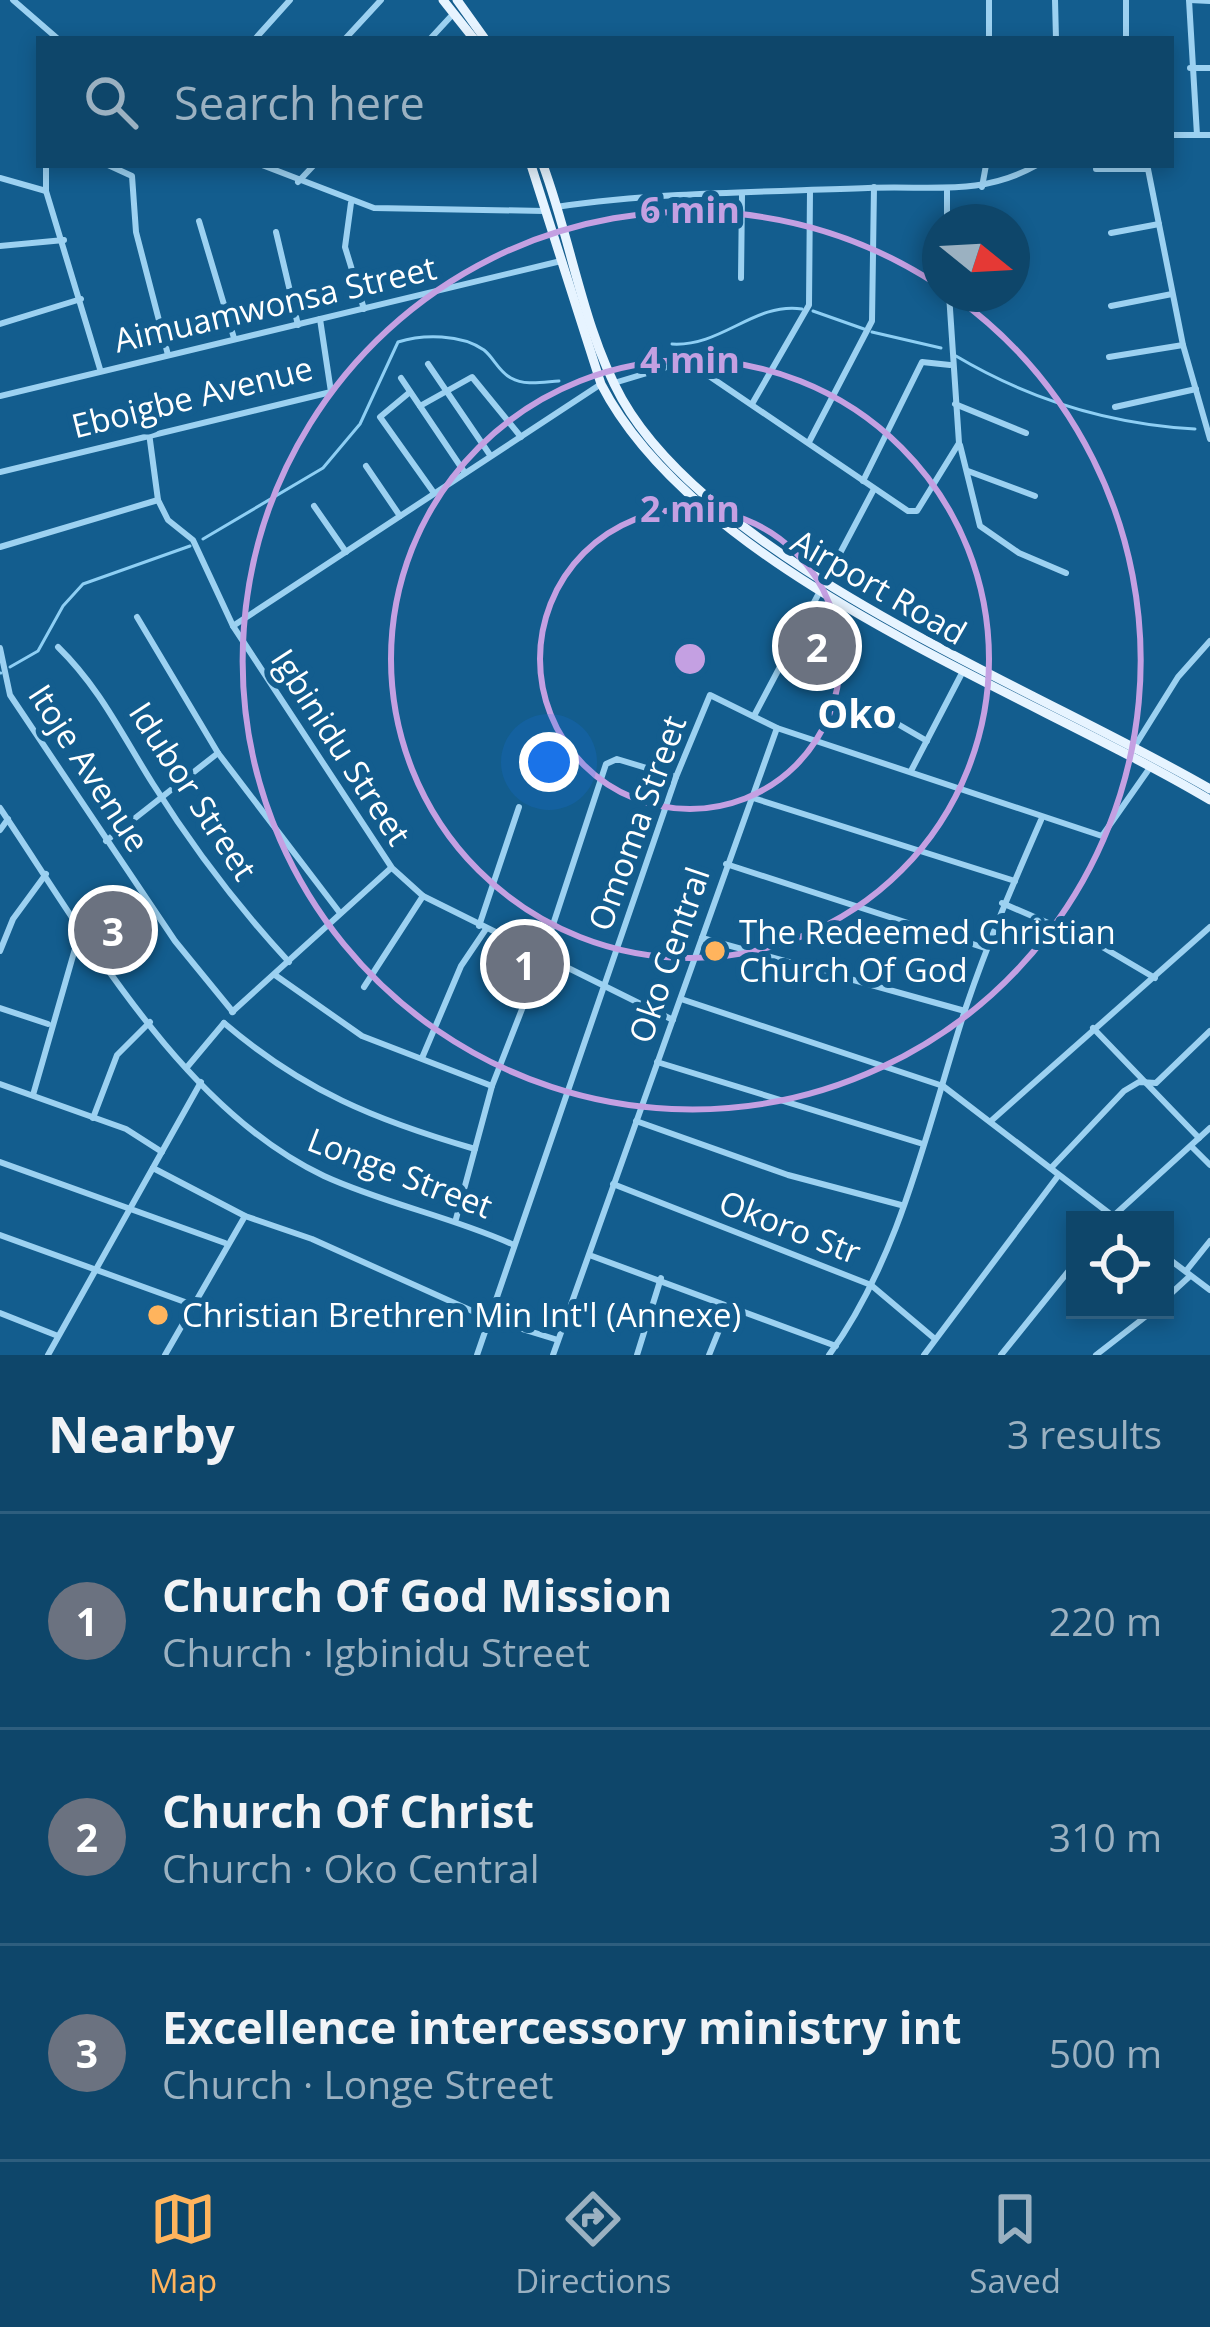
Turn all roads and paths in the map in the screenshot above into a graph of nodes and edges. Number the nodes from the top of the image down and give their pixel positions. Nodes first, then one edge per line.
1 (14, 0) edge
2 (290, 0) edge
3 (381, 0) edge
4 (443, 0) edge
5 (457, 0) edge
6 (989, 0) edge
7 (1055, 0) edge
8 (1126, 0) edge
9 (1189, 0) edge
10 (1210, 1) edge
11 (454, 13) junction
12 (55, 36) edge
13 (258, 36) edge
14 (348, 36) edge
15 (433, 36) edge
16 (472, 36) edge
17 (483, 36) edge
18 (989, 36) edge
19 (1056, 36) edge
20 (1126, 36) edge
21 (1190, 68) junction
22 (1210, 68) edge
23 (1174, 135) edge
24 (1197, 135) junction
25 (1210, 136) edge
26 (46, 168) edge
27 (115, 168) edge
28 (268, 168) edge
29 (311, 168) edge
30 (532, 168) edge
31 (545, 168) edge
32 (987, 168) edge
33 (1032, 168) edge
34 (1096, 170) dead end
35 (0, 178) edge
36 (298, 182) junction
37 (874, 187) junction
38 (982, 187) junction
39 (46, 191) junction
40 (810, 191) junction
41 (946, 191) junction
42 (742, 195) junction
43 (351, 203) junction
44 (946, 204) edge
45 (559, 206) junction
46 (545, 211) junction
47 (199, 221) dead end
48 (1159, 224) junction
49 (276, 232) dead end
50 (1111, 233) dead end
51 (64, 240) junction
52 (0, 246) edge
53 (561, 260) junction
54 (741, 278) dead end
55 (1172, 294) junction
56 (81, 299) junction
57 (1112, 306) dead end
58 (364, 309) junction
59 (949, 312) edge
60 (320, 320) junction
61 (0, 324) edge
62 (298, 325) junction
63 (234, 340) junction
64 (1183, 345) junction
65 (168, 355) junction
66 (1109, 357) dead end
67 (428, 364) dead end
68 (950, 365) junction
69 (100, 370) junction
70 (401, 378) dead end
71 (614, 383) junction
72 (601, 384) junction
73 (1196, 389) junction
74 (446, 390) junction
75 (410, 392) junction
76 (0, 395) edge
77 (752, 404) junction
78 (955, 404) junction
79 (421, 406) junction
80 (1115, 407) dead end
81 (149, 433) junction
82 (1027, 433) dead end
83 (521, 436) junction
84 (1210, 439) edge
85 (809, 442) junction
86 (959, 443) junction
87 (490, 457) junction
88 (366, 466) dead end
89 (968, 471) junction
90 (0, 472) edge
91 (465, 473) junction
92 (863, 481) junction
93 (874, 489) junction
94 (434, 493) junction
95 (1035, 496) dead end
96 (158, 500) junction
97 (314, 506) dead end
98 (400, 516) junction
99 (0, 547) edge
100 (346, 552) junction
101 (1066, 573) dead end
102 (823, 586) junction
103 (137, 617) dead end
104 (233, 626) junction
105 (1210, 641) edge
106 (58, 646) dead end
107 (0, 648) edge
108 (965, 668) junction
109 (858, 701) dead end
110 (754, 714) junction
111 (777, 728) junction
112 (927, 741) junction
113 (1133, 749) junction
114 (218, 753) junction
115 (1149, 769) junction
116 (911, 771) junction
117 (676, 776) junction
118 (1210, 789) edge
119 (750, 797) junction
120 (163, 798) junction
121 (1210, 800) edge
122 (519, 807) dead end
123 (0, 808) edge
124 (8, 820) junction
125 (1041, 820) junction
126 (0, 830) edge
127 (106, 842) junction
128 (726, 864) junction
129 (392, 868) junction
130 (46, 874) junction
131 (1015, 881) junction
132 (423, 896) junction
133 (1002, 903) junction
134 (340, 913) junction
135 (1210, 927) edge
136 (80, 928) junction
137 (483, 928) junction
138 (703, 938) junction
139 (986, 948) junction
140 (0, 951) edge
141 (542, 958) junction
142 (289, 962) junction
143 (275, 975) junction
144 (1155, 978) junction
145 (364, 987) dead end
146 (604, 987) junction
147 (681, 999) junction
148 (0, 1008) edge
149 (965, 1011) junction
150 (232, 1012) junction
151 (673, 1020) junction
152 (150, 1022) junction
153 (224, 1023) junction
154 (50, 1024) junction
155 (1093, 1028) junction
156 (1210, 1031) edge
157 (422, 1058) junction
158 (657, 1062) junction
159 (188, 1066) junction
160 (201, 1082) junction
161 (0, 1084) edge
162 (944, 1085) junction
163 (1148, 1085) junction
164 (492, 1086) junction
165 (33, 1095) junction
166 (93, 1118) junction
167 (636, 1120) junction
168 (991, 1121) junction
169 (1210, 1128) edge
170 (1198, 1138) junction
171 (923, 1144) junction
172 (1192, 1147) junction
173 (476, 1149) junction
174 (162, 1152) junction
175 (0, 1162) edge
176 (1210, 1165) edge
177 (153, 1168) junction
178 (1051, 1168) junction
179 (1058, 1176) junction
180 (613, 1184) junction
181 (902, 1205) junction
182 (129, 1210) junction
183 (1103, 1211) edge
184 (1122, 1211) edge
185 (245, 1216) junction
186 (456, 1219) junction
187 (0, 1234) edge
188 (1210, 1241) edge
189 (225, 1243) junction
190 (515, 1245) junction
191 (591, 1256) junction
192 (1174, 1263) edge
193 (95, 1272) junction
194 (1066, 1273) edge
195 (1188, 1274) junction
196 (661, 1278) junction
197 (871, 1285) junction
198 (1174, 1289) edge
199 (1210, 1290) edge
200 (196, 1306) junction
201 (728, 1306) junction
202 (0, 1312) edge
203 (490, 1319) junction
204 (1142, 1319) edge
205 (59, 1336) junction
206 (935, 1339) junction
207 (557, 1340) junction
208 (836, 1346) junction
209 (48, 1355) edge
210 (165, 1355) edge
211 (477, 1355) edge
212 (553, 1355) edge
213 (637, 1355) edge
214 (709, 1355) edge
215 (830, 1355) edge
216 (924, 1355) edge
217 (1000, 1355) edge
218 (1096, 1355) edge

1 - 12 street
2 - 13 street
3 - 14 street
4 - 11 main road
5 - 17 main road
6 - 18 street
7 - 19 street
8 - 20 street
9 - 10 street
9 - 21 street
11 - 15 street
11 - 16 main road
21 - 22 street
21 - 24 street
23 - 24 street
24 - 25 street
26 - 39 street
27 - 65 street
28 - 36 street
29 - 36 street
30 - 46 main road, Airport Road
31 - 45 main road, Airport Road
32 - 38 street
33 - 38 street
34 - 48 street
35 - 39 street
36 - 43 street
37 - 40 street
37 - 41 street
37 - 85 street
38 - 41 street
39 - 51 street
40 - 42 street
40 - 77 street
41 - 44 street
42 - 45 street
42 - 54 street
43 - 46 street
43 - 58 street
45 - 46 street
45 - 71 main road, Airport Road
46 - 53 main road, Airport Road
47 - 63 street
48 - 50 street
48 - 55 street
49 - 62 street
51 - 52 street
51 - 56 street
53 - 58 street, Aimuamwonsa Street
53 - 72 main road, Airport Road
55 - 57 street
55 - 64 street
56 - 61 street
56 - 69 street
58 - 60 street, Aimuamwonsa Street
59 - 68 street
60 - 62 street, Aimuamwonsa Street
60 - 81 street, Eboigbe Avenue
62 - 63 street, Aimuamwonsa Street
63 - 65 street, Aimuamwonsa Street
64 - 66 street
64 - 73 street
65 - 69 street, Aimuamwonsa Street
67 - 74 street
68 - 78 street
68 - 92 street
69 - 76 street, Aimuamwonsa Street
70 - 75 street
71 - 77 street
71 - 102 main road, Airport Road
72 - 83 street
72 - 102 main road, Airport Road
73 - 80 street
73 - 84 street
74 - 79 street
74 - 83 street
74 - 87 street
75 - 79 street
75 - 94 street
77 - 85 street
78 - 82 street
78 - 86 street
79 - 91 street
81 - 90 street, Eboigbe Avenue
81 - 96 street
83 - 87 street
85 - 92 street
86 - 89 street
86 - 93 street
87 - 91 street
88 - 98 street
89 - 95 street
89 - 101 street
91 - 94 street
92 - 93 street
93 - 102 street
94 - 98 street
96 - 99 street
96 - 104 street, Igbinidu Street
97 - 100 street
98 - 100 street
100 - 104 street
102 - 108 main road, Airport Road
102 - 110 street
102 - 113 main road, Airport Road
103 - 114 street
104 - 129 street, Igbinidu Street
105 - 113 street
106 - 120 street, Idubor Street
107 - 127 street, Itoje Avenue
108 - 112 street
108 - 115 main road, Airport Road
109 - 112 street
110 - 111 street
110 - 117 street, Omoma Street
111 - 116 street
111 - 119 street, Oko Central
112 - 116 street
113 - 118 main road, Airport Road
114 - 120 street
114 - 134 street
115 - 121 main road, Airport Road
115 - 125 street
116 - 125 street
117 - 141 street
117 - 146 street, Omoma Street
119 - 128 street, Oko Central
119 - 131 street
120 - 127 street
120 - 142 street, Idubor Street
122 - 137 street
123 - 124 street, Longe Street
124 - 126 street
124 - 130 street, Longe Street
125 - 131 street
127 - 150 street, Itoje Avenue
128 - 138 street, Oko Central
128 - 139 street
129 - 132 street, Igbinidu Street
129 - 134 street
130 - 136 street, Longe Street
130 - 140 street
131 - 133 street
132 - 137 street, Igbinidu Street
132 - 145 street
133 - 139 street
133 - 144 street
134 - 142 street
135 - 144 street
136 - 152 street, Longe Street
136 - 154 street
137 - 141 street, Igbinidu Street
137 - 157 street
138 - 147 street, Oko Central
138 - 149 street
139 - 149 street
141 - 146 street, Igbinidu Street
141 - 164 street
142 - 143 street
143 - 150 street
143 - 157 street
144 - 155 street
146 - 151 street, Igbinidu Street
146 - 190 street, Omoma Street
147 - 151 street, Oko Central
147 - 162 street
148 - 154 street
149 - 162 street
150 - 153 street
151 - 158 street, Oko Central
152 - 159 street, Longe Street
152 - 166 street
153 - 159 street
153 - 173 street
154 - 165 street
155 - 163 street
155 - 168 street
156 - 163 street
157 - 164 street
158 - 167 street, Oko Central
158 - 171 street
159 - 160 street, Longe Street
160 - 174 street
160 - 186 street, Longe Street
161 - 165 street
162 - 168 street
162 - 171 street
163 - 170 street
163 - 178 street
164 - 173 street
165 - 166 street
166 - 174 street
167 - 180 street, Oko Central
167 - 181 street
168 - 178 street
169 - 170 street
170 - 172 street
171 - 181 street
172 - 176 street
172 - 184 street
173 - 186 street
174 - 177 street
175 - 182 street
177 - 182 street
177 - 185 street
178 - 179 street
179 - 183 street
179 - 206 street
180 - 191 street, Oko Central
180 - 197 street, Okoro Str
181 - 197 street
182 - 189 street
182 - 193 street
185 - 189 street
185 - 203 street
186 - 190 street, Longe Street
187 - 193 street
188 - 195 street
189 - 200 street
190 - 203 street, Omoma Street
191 - 196 street
191 - 207 street, Oko Central
192 - 195 street
193 - 200 street
193 - 205 street
194 - 217 street
195 - 198 street
195 - 199 street
196 - 201 street
196 - 213 street
197 - 206 street, Okoro Str
197 - 208 street
200 - 210 street
201 - 208 street
201 - 214 street
202 - 205 street
203 - 207 street
203 - 211 street, Omoma Street
204 - 218 street
205 - 209 street
206 - 216 street
207 - 212 street, Oko Central
208 - 215 street

